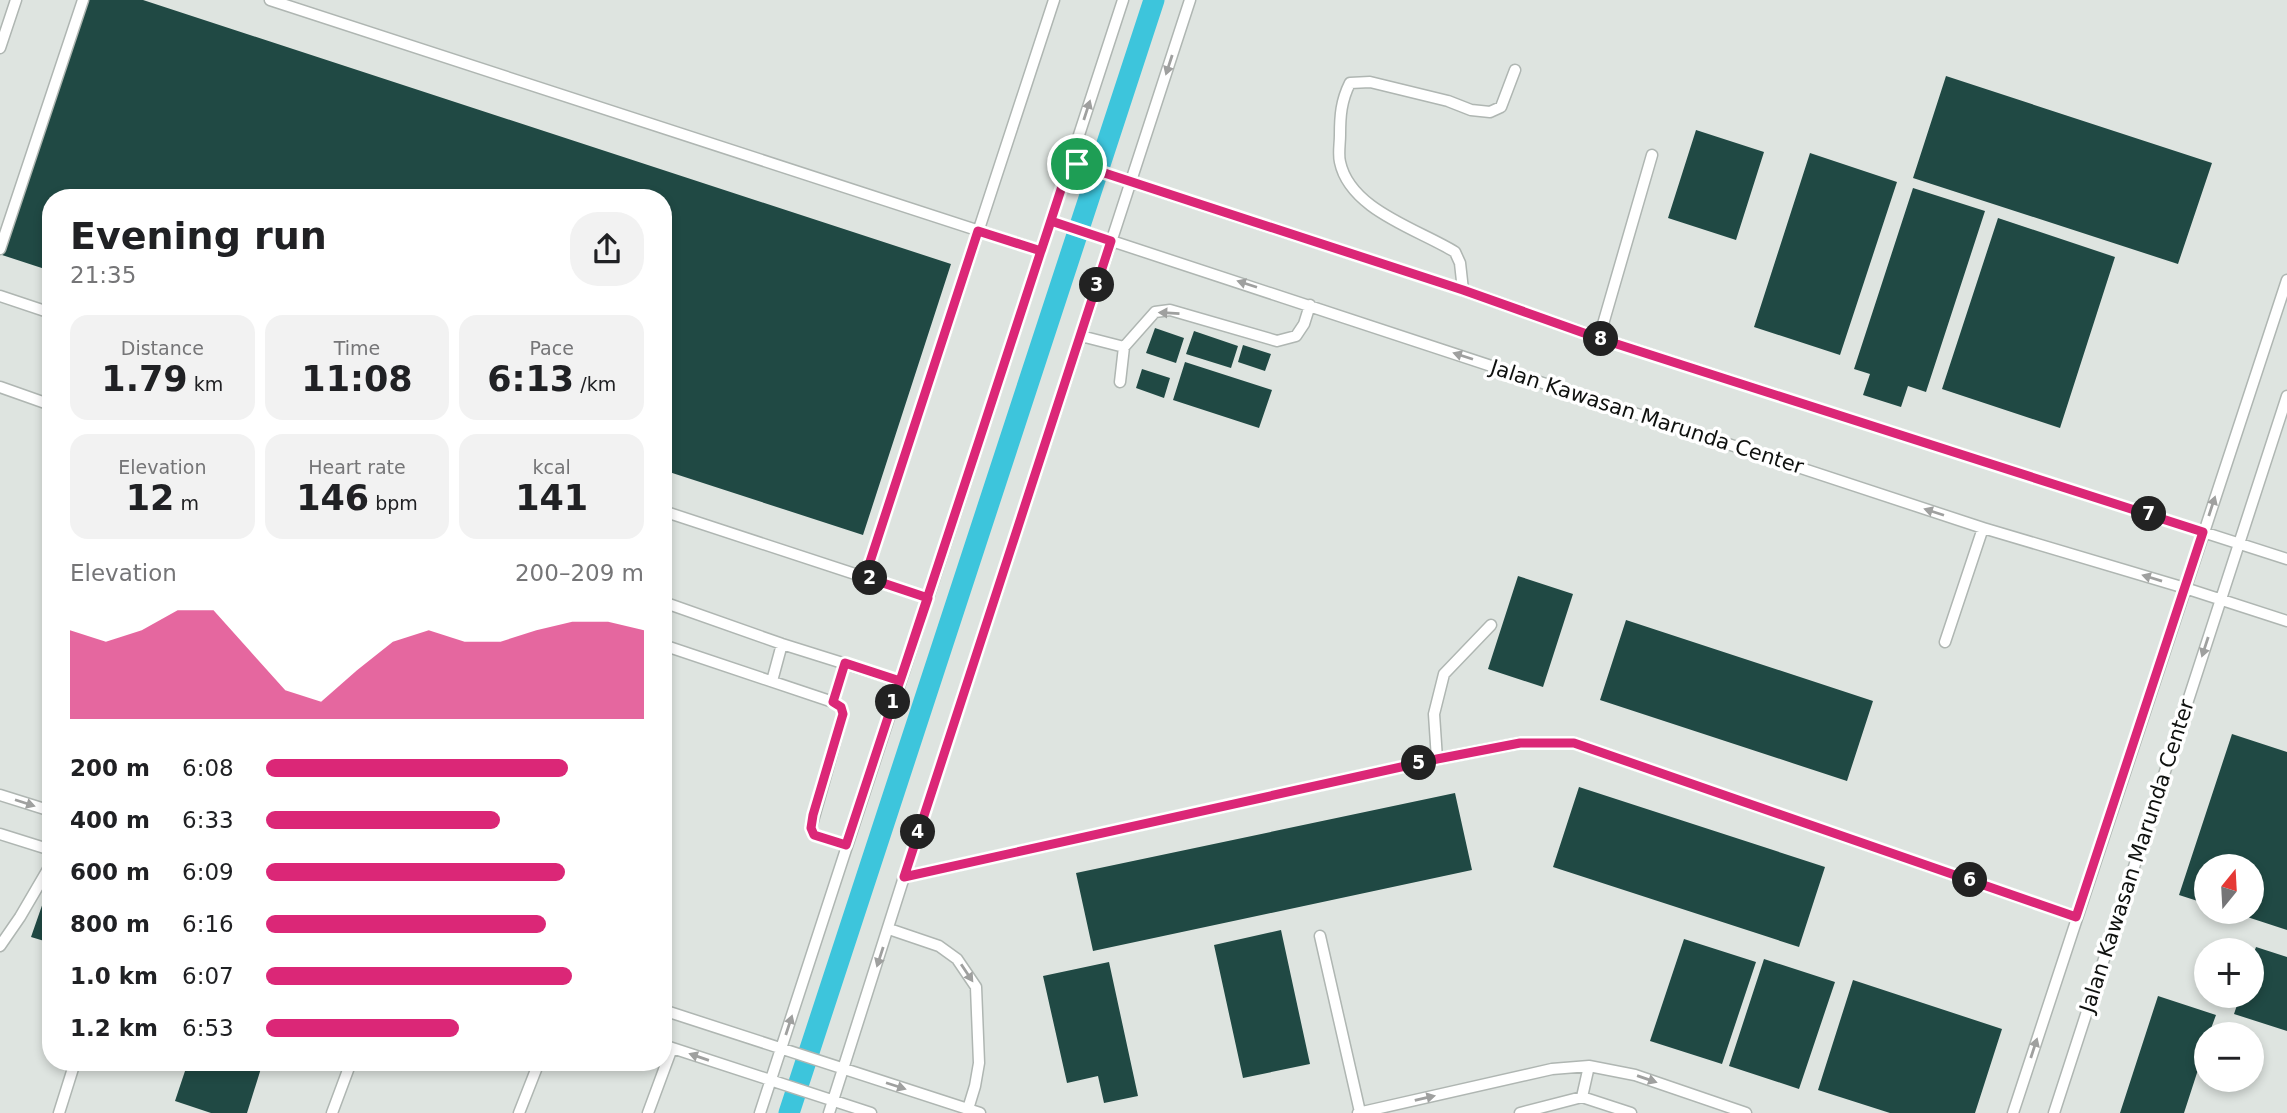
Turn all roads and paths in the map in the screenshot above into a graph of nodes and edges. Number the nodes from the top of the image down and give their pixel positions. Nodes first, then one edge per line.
1 (16, 0) edge
2 (83, 0) edge
3 (270, 0) edge
4 (1054, 0) edge
5 (1123, 0) edge
6 (1190, 0) edge
7 (0, 48) edge
8 (1515, 70) dead end
9 (1653, 155) dead end
10 (1073, 163) junction
11 (1127, 181) junction
12 (1054, 222) junction
13 (978, 231) junction
14 (1108, 240) junction
15 (0, 248) edge
16 (1041, 251) junction
17 (2287, 280) edge
18 (1463, 290) junction
19 (0, 296) edge
20 (1310, 305) junction
21 (42, 310) edge
22 (1081, 335) junction
23 (1598, 338) junction
24 (1124, 347) junction
25 (1120, 382) dead end
26 (0, 387) edge
27 (2287, 396) edge
28 (42, 402) edge
29 (672, 514) edge
30 (1983, 528) junction
31 (2203, 532) junction
32 (2239, 543) junction
33 (2287, 559) edge
34 (865, 577) junction
35 (2185, 588) junction
36 (928, 598) junction
37 (2221, 600) junction
38 (672, 605) edge
39 (2287, 621) edge
40 (1491, 625) dead end
41 (1945, 642) dead end
42 (782, 644) junction
43 (672, 648) edge
44 (845, 663) junction
45 (772, 681) junction
46 (900, 681) junction
47 (833, 702) junction
48 (1437, 759) junction
49 (0, 795) edge
50 (42, 808) edge
51 (0, 834) edge
52 (846, 845) junction
53 (42, 847) edge
54 (904, 877) junction
55 (42, 879) edge
56 (2076, 917) junction
57 (889, 929) junction
58 (1320, 936) dead end
59 (0, 946) edge
60 (672, 1013) edge
61 (672, 1047) edge
62 (787, 1050) junction
63 (1590, 1066) junction
64 (844, 1069) junction
65 (72, 1071) edge
66 (348, 1071) edge
67 (535, 1071) edge
68 (661, 1071) edge
69 (776, 1083) junction
70 (1582, 1097) junction
71 (829, 1099) junction
72 (968, 1109) junction
73 (59, 1113) edge
74 (332, 1113) edge
75 (519, 1113) edge
76 (648, 1113) edge
77 (760, 1113) edge
78 (829, 1113) edge
79 (871, 1113) edge
80 (979, 1113) edge
81 (1359, 1113) edge
82 (1520, 1113) edge
83 (1631, 1113) edge
84 (1746, 1113) edge
85 (2013, 1113) edge
86 (2054, 1113) edge

1 - 7 lane
2 - 15 lane
3 - 13 lane
4 - 13 lane
10 -> 5 lane
6 -> 11 lane
8 - 18 lane
9 - 23 lane
10 - 11 lane
10 - 12 lane
11 - 14 lane
11 - 18 lane
12 - 14 lane, Jalan Kawasan Marunda Center
12 - 16 lane
13 - 16 lane
13 - 34 lane
20 -> 14 lane, Jalan Kawasan Marunda Center
14 - 22 lane
16 - 36 lane
31 -> 17 lane, Jalan Kawasan Marunda Center
18 - 23 lane
19 - 21 lane
20 -> 24 lane
30 -> 20 lane, Jalan Kawasan Marunda Center
22 - 24 lane
22 - 54 lane
23 - 31 lane
24 - 25 lane
26 - 28 lane
27 - 32 lane, Jalan Kawasan Marunda Center
29 - 34 lane
35 -> 30 lane, Jalan Kawasan Marunda Center
30 - 41 lane
31 - 32 lane
31 - 35 lane, Jalan Kawasan Marunda Center
32 - 33 lane
32 - 37 lane, Jalan Kawasan Marunda Center
34 - 36 lane
35 - 37 lane, Jalan Kawasan Marunda Center
35 - 56 lane, Jalan Kawasan Marunda Center
36 - 46 lane
37 - 39 lane, Jalan Kawasan Marunda Center
37 -> 86 lane, Jalan Kawasan Marunda Center
38 - 42 lane
40 - 48 lane
42 - 44 lane
42 - 45 lane
43 - 45 lane
44 - 46 lane
44 - 47 lane
45 - 47 lane
46 - 52 lane
47 - 52 lane
48 - 54 lane, Jalan Kawasan Marunda Center
48 - 56 lane, Jalan Kawasan Marunda Center
49 -> 50 lane
51 - 53 lane
62 -> 52 lane
54 - 57 lane
55 - 59 lane
85 -> 56 lane, Jalan Kawasan Marunda Center
57 -> 64 lane
57 -> 72 lane
58 - 81 lane
60 - 62 lane
69 -> 61 lane
62 - 64 lane
62 - 69 lane
63 - 70 lane
81 -> 63 lane
63 -> 84 lane
64 - 71 lane
64 -> 72 lane
65 - 73 lane
66 - 74 lane
67 - 75 lane
68 - 76 lane
69 - 71 lane
69 - 77 lane
70 - 82 lane
70 - 83 lane
71 - 78 lane
71 - 79 lane
72 - 80 lane

